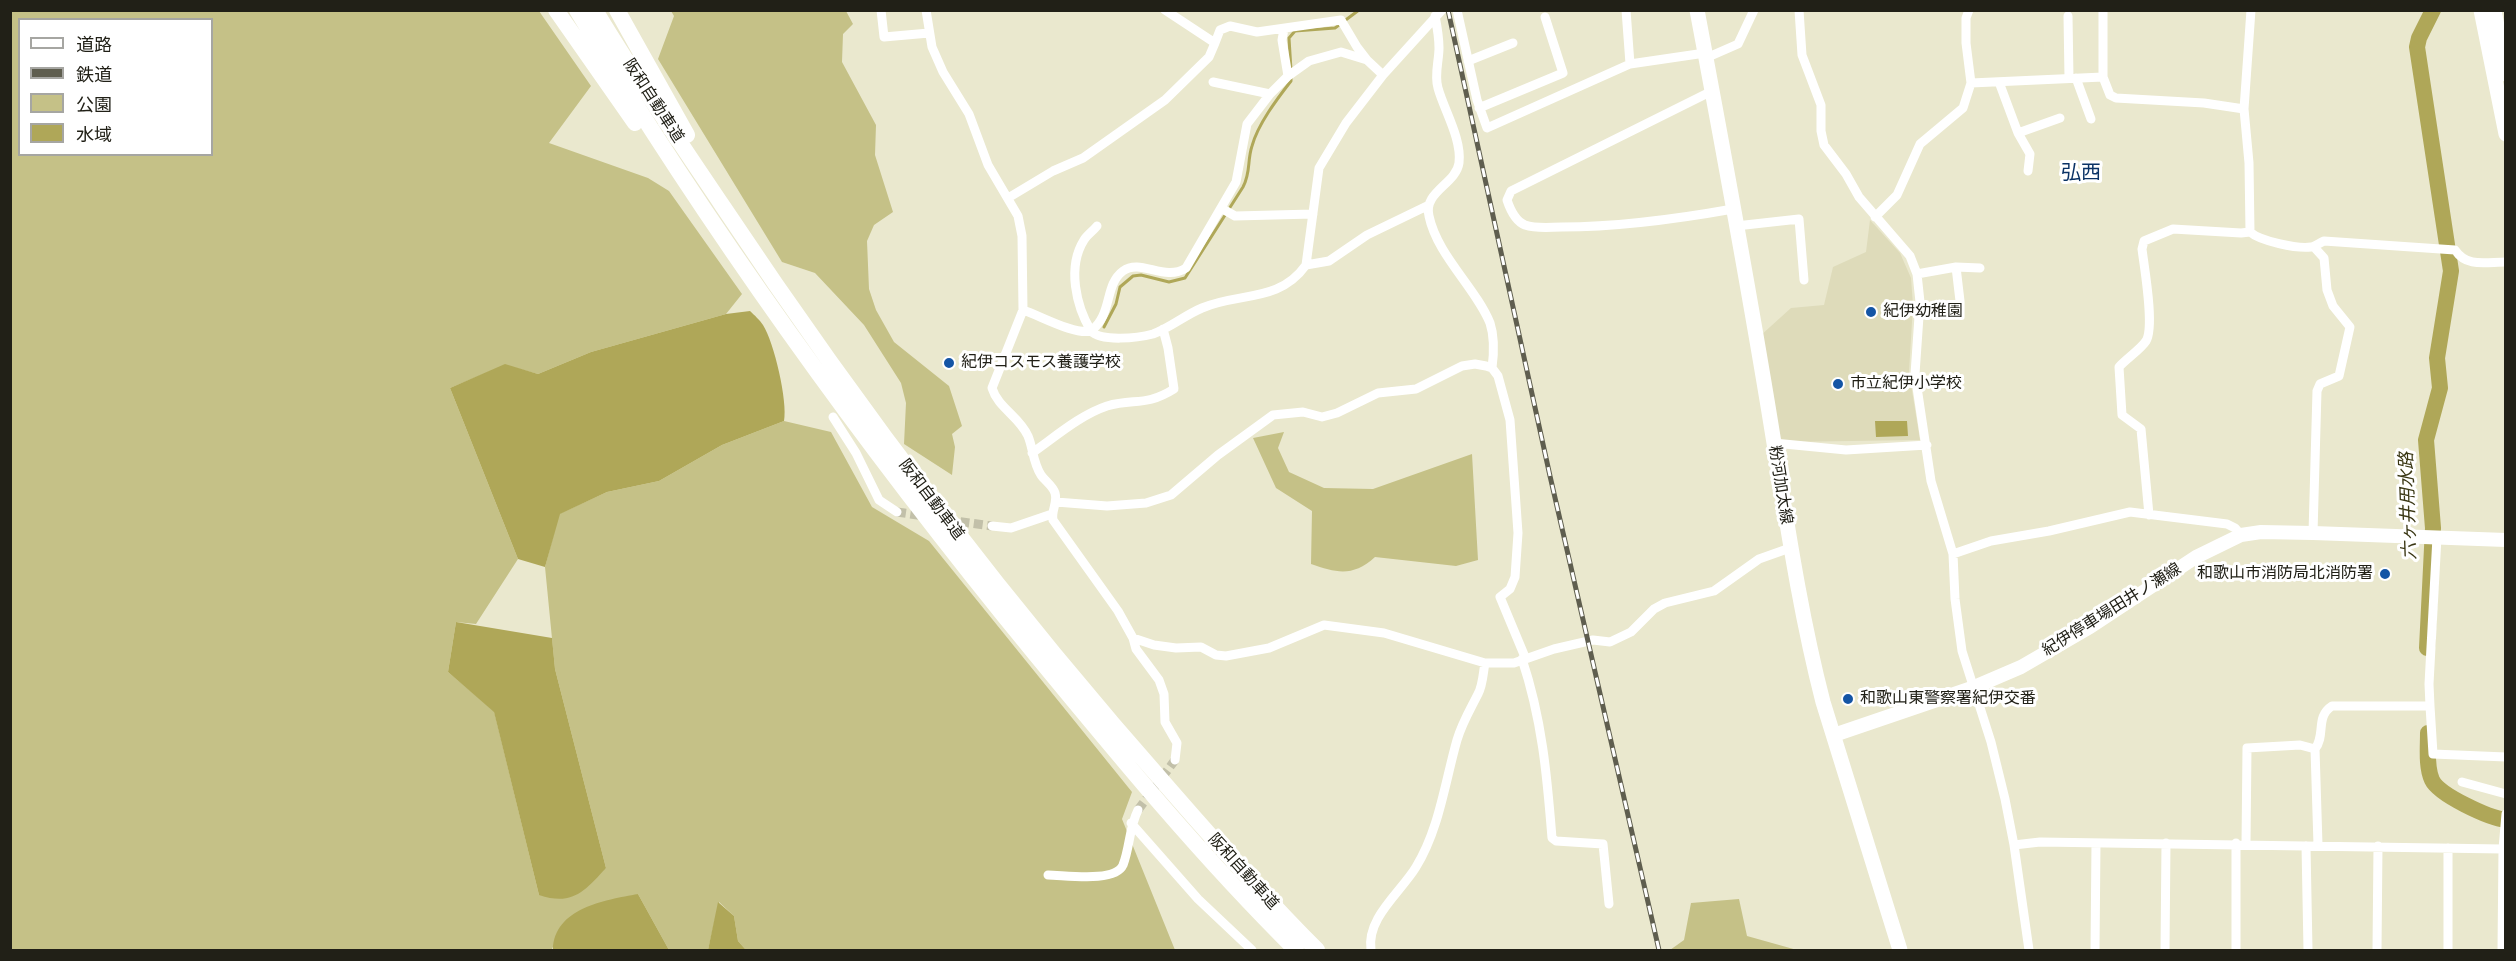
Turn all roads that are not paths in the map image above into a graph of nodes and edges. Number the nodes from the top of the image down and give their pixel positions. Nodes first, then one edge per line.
1 (556, 10) edge
2 (577, 10) edge
3 (595, 10) edge
4 (617, 10) edge
5 (881, 10) edge
6 (926, 10) edge
7 (1165, 10) edge
8 (1349, 10) edge
9 (1457, 10) edge
10 (1626, 10) edge
11 (1697, 10) edge
12 (1754, 10) edge
13 (1799, 10) edge
14 (1959, 10) edge
15 (2103, 10) edge
16 (2251, 10) edge
17 (2481, 10) edge
18 (2494, 10) edge
19 (1438, 13) edge
20 (1968, 14) edge
21 (2068, 16) dead end
22 (1545, 17) dead end
23 (1341, 20) junction
24 (1284, 29) junction
25 (929, 33) junction
26 (1215, 43) junction
27 (1513, 43) dead end
28 (1706, 56) junction
29 (1367, 60) junction
30 (1468, 61) junction
31 (1630, 63) junction
32 (2505, 74) edge
33 (1383, 75) junction
34 (1288, 76) junction
35 (2103, 77) junction
36 (2073, 78) junction
37 (1213, 82) dead end
38 (1999, 82) junction
39 (1971, 83) junction
40 (1712, 91) junction
41 (1270, 94) junction
42 (1479, 108) junction
43 (2244, 109) junction
44 (2060, 118) dead end
45 (2091, 119) dead end
46 (2018, 133) junction
47 (2505, 134) edge
48 (2028, 171) dead end
49 (1008, 198) junction
50 (1429, 205) junction
51 (1221, 208) junction
52 (1733, 209) junction
53 (1313, 214) junction
54 (1875, 217) junction
55 (1097, 226) dead end
56 (1736, 226) junction
57 (717, 231) junction
58 (2250, 232) junction
59 (2314, 247) junction
60 (2505, 262) edge
61 (1306, 265) junction
62 (1956, 267) junction
63 (1980, 268) dead end
64 (767, 273) junction
65 (1917, 274) junction
66 (1804, 280) dead end
67 (1960, 301) dead end
68 (1023, 310) junction
69 (1163, 329) junction
70 (1091, 331) junction
71 (1492, 368) junction
72 (833, 417) dead end
73 (1774, 443) junction
74 (1927, 445) junction
75 (1032, 453) junction
76 (1056, 502) junction
77 (897, 512) tunnel mouth
78 (1052, 514) junction
79 (2149, 515) junction
80 (992, 526) tunnel mouth
81 (2313, 533) junction
82 (2241, 535) junction
83 (2433, 537) junction
84 (2505, 540) edge
85 (1790, 548) junction
86 (1953, 554) junction
87 (1133, 638) junction
88 (1524, 658) junction
89 (1485, 663) junction
90 (1972, 688) junction
91 (2427, 706) junction
92 (1834, 735) junction
93 (2315, 749) junction
94 (2505, 757) edge
95 (1175, 760) dead end
96 (2462, 782) dead end
97 (2505, 794) edge
98 (1138, 810) tunnel mouth
99 (2505, 814) edge
100 (1131, 823) junction
101 (2096, 843) junction
102 (2166, 843) junction
103 (2236, 843) junction
104 (2246, 844) junction
105 (2014, 845) junction
106 (2318, 845) junction
107 (2306, 846) junction
108 (2378, 846) junction
109 (2448, 848) junction
110 (2503, 849) junction
111 (1048, 874) dead end
112 (1609, 904) dead end
113 (1252, 951) edge
114 (1296, 951) edge
115 (1317, 951) edge
116 (1371, 951) edge
117 (1900, 951) edge
118 (2029, 951) edge
119 (2095, 951) edge
120 (2165, 951) edge
121 (2236, 951) edge
122 (2308, 951) edge
123 (2377, 951) edge
124 (2448, 951) edge
125 (2502, 951) edge

1 - 57 highway
2 - 57 highway, 阪和自動車道
3 - 64 highway, 阪和自動車道
4 - 64 highway
5 - 25 street
6 - 25 street
7 - 26 street
8 - 23 street
9 - 30 street
10 - 31 street
11 - 28 main road, 粉河加太線
12 - 28 street
13 - 54 street
14 - 20 street
15 - 35 street
16 - 43 street
17 - 47 main road
18 - 32 main road
19 - 33 street
19 - 50 street
20 - 39 street
21 - 36 street
22 - 42 street
23 - 24 street
23 - 29 street
24 - 26 street
24 - 34 street
25 - 49 street
26 - 49 street
27 - 30 street
28 - 31 street
28 - 40 main road, 粉河加太線
29 - 33 street
29 - 34 street
30 - 42 street
31 - 42 street
33 - 53 street
34 - 41 street
35 - 36 street
35 - 43 street
36 - 38 street
36 - 45 street
37 - 41 street
38 - 39 street
38 - 46 street
39 - 54 street
40 - 52 main road, 粉河加太線
40 - 52 street
41 - 51 street
43 - 58 street
44 - 46 street
46 - 48 street
49 - 68 street
50 - 61 street
50 - 71 street
51 - 53 street
51 - 70 street
52 - 56 main road, 粉河加太線
53 - 61 street
54 - 65 street
55 - 70 street
56 - 66 street
56 - 73 main road, 粉河加太線
57 - 114 highway, 阪和自動車道
58 - 59 street
58 - 79 street
59 - 60 street
59 - 81 street
61 - 69 street
62 - 63 street
62 - 65 street
62 - 67 street
64 - 115 highway, 阪和自動車道
65 - 74 street
68 - 70 street
68 - 75 street
69 - 70 street
69 - 75 street
71 - 76 street
71 - 88 street
72 - 77 street
73 - 74 street
73 - 85 main road, 粉河加太線
74 - 86 street
75 - 76 street
76 - 78 street
78 - 80 street
78 - 87 street
79 - 82 street
79 - 86 street
81 - 82 main road, 紀伊停車場田井ノ瀬線
81 - 83 main road, 紀伊停車場田井ノ瀬線
82 - 90 main road, 紀伊停車場田井ノ瀬線
83 - 84 main road, 紀伊停車場田井ノ瀬線
83 - 91 street
85 - 88 street
85 - 92 main road, 粉河加太線
86 - 90 street
87 - 89 street
87 - 95 street
88 - 89 street
88 - 112 street
89 - 116 street
90 - 92 main road, 紀伊停車場田井ノ瀬線
90 - 105 street
91 - 93 street
91 - 94 street
92 - 117 main road, 粉河加太線
93 - 104 street
93 - 106 street
96 - 97 street
98 - 100 street
99 - 110 street
100 - 111 street
100 - 113 street
101 - 102 street
101 - 105 street
101 - 119 street
102 - 103 street
102 - 120 street
103 - 104 street
103 - 121 street
104 - 107 street
105 - 118 street
106 - 107 street
106 - 108 street
107 - 122 street
108 - 109 street
108 - 123 street
109 - 110 street
109 - 124 street
110 - 125 street

